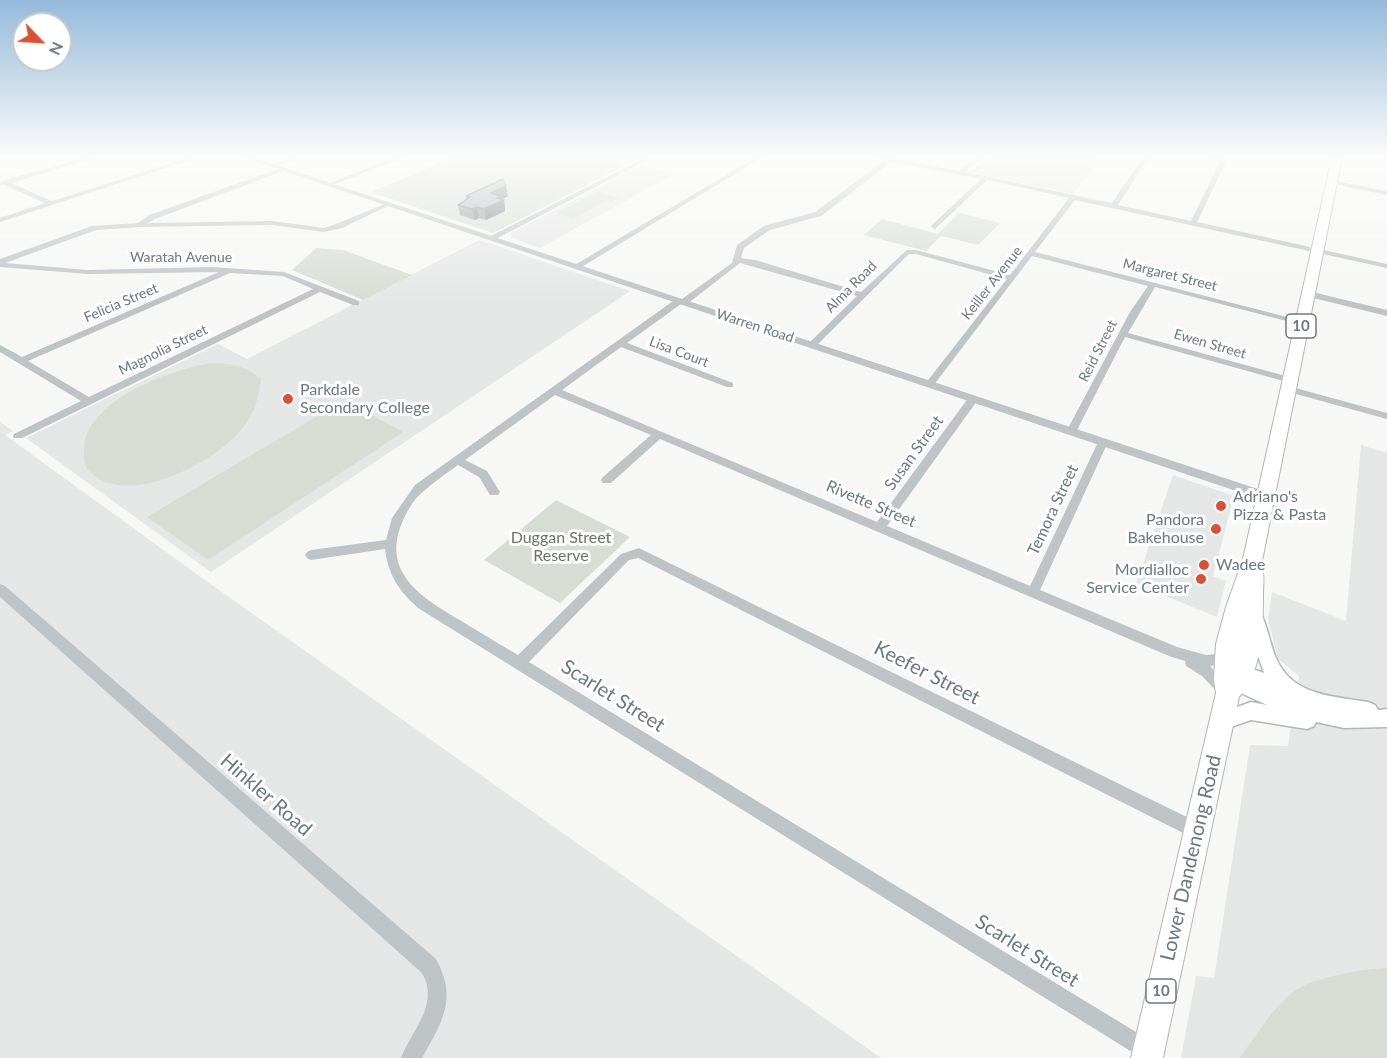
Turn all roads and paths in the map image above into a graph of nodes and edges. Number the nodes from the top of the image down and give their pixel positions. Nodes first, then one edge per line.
1 (41, 206) edge
2 (181, 206) edge
3 (383, 206) edge
4 (396, 206) edge
5 (553, 206) edge
6 (677, 206) edge
7 (828, 206) edge
8 (956, 206) edge
9 (1067, 206) edge
10 (1120, 206) edge
11 (1202, 206) edge
12 (1326, 206) edge
13 (0, 220) edge
14 (1194, 222) junction
15 (140, 225) junction
16 (935, 227) dead end
17 (491, 238) junction
18 (1317, 250) junction
19 (1032, 254) junction
20 (738, 260) junction
21 (0, 263) edge
22 (577, 266) junction
23 (1387, 266) edge
24 (231, 270) junction
25 (1013, 278) junction
26 (1152, 285) junction
27 (321, 288) junction
28 (1308, 294) junction
29 (862, 295) junction
30 (680, 301) junction
31 (356, 303) dead end
32 (1387, 313) edge
33 (1302, 322) junction
34 (1123, 334) junction
35 (618, 343) junction
36 (812, 345) junction
37 (0, 348) edge
38 (21, 361) junction
39 (930, 384) junction
40 (1289, 384) junction
41 (730, 385) dead end
42 (553, 390) junction
43 (973, 399) junction
44 (88, 402) junction
45 (1387, 416) edge
46 (1071, 432) junction
47 (658, 435) junction
48 (18, 436) dead end
49 (1103, 442) junction
50 (457, 460) junction
51 (607, 480) dead end
52 (494, 492) dead end
53 (1265, 496) junction
54 (880, 527) junction
55 (390, 544) junction
56 (311, 555) dead end
57 (1253, 559) junction
58 (0, 589) edge
59 (1033, 592) junction
60 (1253, 616) junction
61 (1174, 652) junction
62 (519, 663) junction
63 (1231, 674) junction
64 (1295, 693) junction
65 (1387, 713) edge
66 (1387, 718) edge
67 (1222, 721) junction
68 (1361, 721) junction
69 (1199, 832) junction
70 (1148, 1054) edge
71 (411, 1058) edge

1 - 13 street
2 - 15 street
3 - 15 street
4 - 17 street, Warren Road
5 - 17 street
6 - 22 street
7 - 20 street
8 - 16 street
9 - 19 street, Keiller Avenue
10 - 14 street
11 - 14 street
12 - 18 highway, Lower Dandenong Road / 10
14 - 18 street
15 - 21 street
17 - 22 street, Warren Road
18 - 23 street
18 - 28 highway, Lower Dandenong Road / 10
19 - 25 street, Keiller Avenue
19 - 26 street, Margaret Street
20 - 29 street
20 - 30 street
21 - 24 street, Waratah Avenue
22 - 30 street, Warren Road
24 - 27 street, Waratah Avenue
24 - 38 street, Felicia Street
25 - 29 street, Alma Road
25 - 39 street, Keiller Avenue
26 - 33 street, Margaret Street
26 - 34 street, Reid Street
27 - 31 street, Waratah Avenue
27 - 44 street, Magnolia Street
28 - 32 street
28 - 33 highway, Lower Dandenong Road / 10
29 - 36 street, Alma Road
30 - 35 street
30 - 36 street, Warren Road
33 - 40 highway, Lower Dandenong Road / 10
34 - 40 street, Ewen Street
34 - 46 street, Reid Street
35 - 41 street, Lisa Court
35 - 42 street
36 - 39 street, Warren Road
37 - 38 street
38 - 44 street
39 - 43 street, Warren Road
40 - 45 street, Ewen Street
40 - 53 highway, Lower Dandenong Road / 10
42 - 47 street, Rivette Street
42 - 50 street
43 - 46 street, Warren Road
43 - 54 street, Susan Street
44 - 48 street, Magnolia Street
46 - 49 street, Warren Road
47 - 51 street
47 - 54 street, Rivette Street
49 - 53 street, Warren Road
49 - 59 street, Temora Street
50 - 52 street
50 - 55 street
53 - 57 highway, Lower Dandenong Road / 10
54 - 59 street, Rivette Street
55 - 56 street
55 - 62 street, Scarlet Street
57 - 60 highway, Lower Dandenong Road / 10
57 - 63 highway, Lower Dandenong Road / 10
58 - 71 street, Hinkler Road
59 - 61 street, Rivette Street
60 - 63 highway, Lower Dandenong Road / 10
60 - 64 main road
61 - 63 street, Rivette Street
61 - 63 street, Rivette Street
62 - 69 street, Keefer Street
62 - 70 street, Scarlet Street
63 - 64 main road
63 - 67 highway, Lower Dandenong Road / 10
63 - 68 main road
64 - 65 main road
66 - 68 main road
67 - 68 main road
67 - 69 highway, Lower Dandenong Road / 10
69 - 70 highway, Lower Dandenong Road / 10

